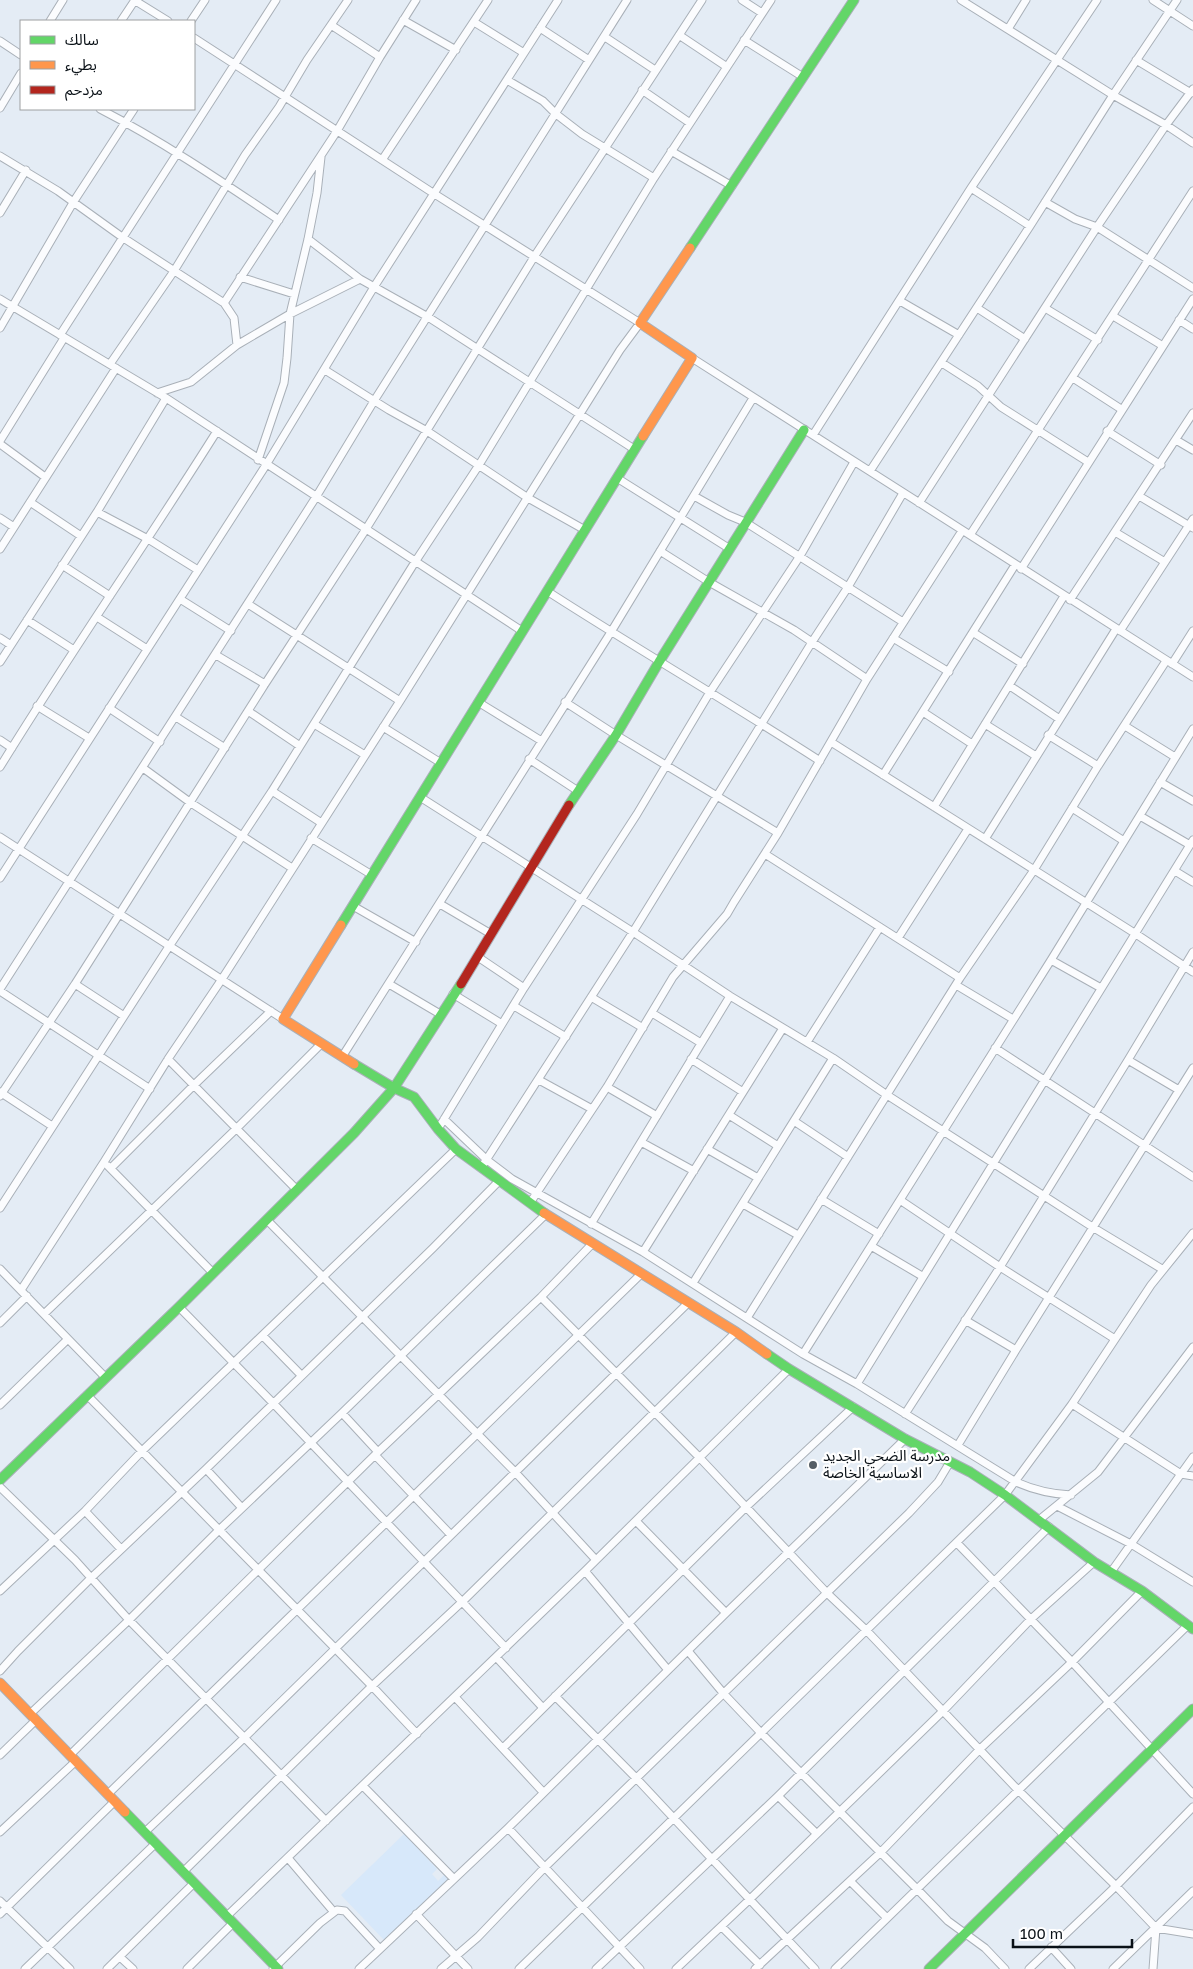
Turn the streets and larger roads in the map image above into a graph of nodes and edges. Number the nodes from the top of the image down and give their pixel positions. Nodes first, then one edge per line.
1 (63, 0) edge
2 (135, 0) edge
3 (205, 0) edge
4 (276, 0) edge
5 (348, 0) edge
6 (416, 0) edge
7 (488, 0) edge
8 (558, 0) edge
9 (627, 0) edge
10 (702, 0) edge
11 (742, 0) edge
12 (771, 0) edge
13 (854, 0) edge
14 (961, 0) edge
15 (1026, 0) edge
16 (1097, 0) edge
17 (1154, 0) edge
18 (1177, 0) edge
19 (1170, 11) junction
20 (762, 13) junction
21 (51, 20) edge
22 (122, 20) edge
23 (166, 20) edge
24 (192, 20) edge
25 (403, 20) junction
26 (474, 22) junction
27 (331, 25) junction
28 (1193, 26) edge
29 (540, 28) junction
30 (1008, 29) junction
31 (679, 35) junction
32 (605, 37) junction
33 (195, 39) edge
34 (744, 40) junction
35 (0, 41) edge
36 (456, 50) junction
37 (524, 53) junction
38 (20, 54) edge
39 (380, 57) junction
40 (1057, 59) junction
41 (589, 60) junction
42 (1136, 60) junction
43 (234, 65) junction
44 (728, 67) junction
45 (655, 70) junction
46 (20, 75) edge
47 (803, 77) junction
48 (507, 80) junction
49 (642, 90) junction
50 (1192, 91) edge
51 (1113, 95) junction
52 (286, 98) junction
53 (0, 108) edge
54 (102, 110) edge
55 (133, 110) edge
56 (556, 114) junction
57 (125, 122) junction
58 (690, 123) junction
59 (1166, 125) junction
60 (337, 131) junction
61 (1193, 143) edge
62 (605, 148) junction
63 (671, 151) junction
64 (176, 152) junction
65 (0, 156) edge
66 (320, 157) junction
67 (382, 160) junction
68 (26, 170) junction
69 (654, 178) junction
70 (227, 185) junction
71 (732, 186) junction
72 (972, 188) junction
73 (1193, 192) edge
74 (433, 193) junction
75 (74, 201) junction
76 (1045, 202) junction
77 (0, 213) edge
78 (279, 220) junction
79 (484, 225) junction
80 (1030, 226) junction
81 (1097, 227) junction
82 (122, 237) junction
83 (308, 239) junction
84 (534, 257) junction
85 (1149, 259) junction
86 (174, 272) junction
87 (240, 277) junction
88 (360, 279) junction
89 (374, 287) junction
90 (1193, 288) edge
91 (586, 290) junction
92 (294, 294) junction
93 (1193, 298) edge
94 (0, 299) edge
95 (900, 301) junction
96 (224, 303) junction
97 (13, 307) junction
98 (977, 308) junction
99 (1046, 308) junction
100 (290, 314) junction
101 (1113, 316) junction
102 (428, 317) junction
103 (1179, 320) junction
104 (640, 323) junction
105 (0, 328) edge
106 (1193, 329) edge
107 (960, 335) junction
108 (62, 336) junction
109 (1025, 339) junction
110 (1098, 340) junction
111 (237, 345) junction
112 (1162, 346) junction
113 (478, 349) junction
114 (692, 358) junction
115 (942, 363) junction
116 (113, 366) junction
117 (325, 370) junction
118 (1073, 378) junction
119 (529, 382) junction
120 (157, 393) junction
121 (989, 396) junction
122 (166, 398) junction
123 (753, 398) junction
124 (374, 401) junction
125 (1121, 409) junction
126 (580, 413) junction
127 (1193, 413) edge
128 (804, 430) junction
129 (1039, 430) junction
130 (217, 431) junction
131 (427, 431) junction
132 (1107, 431) junction
133 (813, 435) junction
134 (1176, 440) junction
135 (0, 442) edge
136 (634, 449) junction
137 (1193, 450) edge
138 (258, 460) junction
139 (854, 462) junction
140 (1088, 462) junction
141 (479, 465) junction
142 (1161, 465) junction
143 (266, 466) junction
144 (870, 471) junction
145 (45, 478) junction
146 (617, 478) junction
147 (903, 493) junction
148 (694, 496) junction
149 (1139, 496) junction
150 (316, 497) junction
151 (528, 498) junction
152 (30, 502) junction
153 (919, 503) junction
154 (97, 512) junction
155 (0, 518) edge
156 (680, 518) junction
157 (746, 522) junction
158 (1192, 524) edge
159 (14, 527) junction
160 (366, 529) junction
161 (585, 530) junction
162 (962, 530) junction
163 (1115, 532) junction
164 (970, 535) junction
165 (81, 536) junction
166 (148, 539) junction
167 (0, 549) edge
168 (730, 549) junction
169 (660, 551) junction
170 (800, 556) junction
171 (415, 562) junction
172 (1165, 562) junction
173 (62, 565) junction
174 (1018, 567) junction
175 (198, 570) junction
176 (709, 582) junction
177 (848, 587) junction
178 (547, 591) junction
179 (466, 595) junction
180 (110, 596) junction
181 (1067, 598) junction
182 (180, 599) junction
183 (248, 604) junction
184 (764, 614) junction
185 (97, 617) junction
186 (26, 620) junction
187 (903, 622) junction
188 (1118, 630) junction
189 (522, 631) junction
190 (1193, 631) edge
191 (231, 632) junction
192 (611, 632) junction
193 (974, 632) junction
194 (298, 635) junction
195 (0, 638) edge
196 (893, 638) junction
197 (812, 642) junction
198 (11, 645) junction
199 (147, 649) junction
200 (74, 650) junction
201 (216, 655) junction
202 (0, 662) edge
203 (659, 662) junction
204 (1169, 662) junction
205 (1023, 664) junction
206 (349, 667) junction
207 (949, 672) junction
208 (1193, 677) edge
209 (867, 680) junction
210 (265, 684) junction
211 (1010, 686) junction
212 (710, 692) junction
213 (400, 701) junction
214 (478, 702) junction
215 (565, 702) junction
216 (37, 706) junction
217 (109, 708) junction
218 (248, 711) junction
219 (924, 712) junction
220 (176, 717) junction
221 (1058, 718) junction
222 (314, 724) junction
223 (762, 724) junction
224 (985, 724) junction
225 (1124, 726) junction
226 (383, 727) junction
227 (1193, 729) edge
228 (616, 735) junction
229 (1048, 736) junction
230 (90, 738) junction
231 (0, 740) edge
232 (540, 740) junction
233 (160, 742) junction
234 (831, 742) junction
235 (972, 744) junction
236 (300, 746) junction
237 (12, 748) junction
238 (225, 748) junction
239 (365, 755) junction
240 (1036, 756) junction
241 (1175, 757) junction
242 (529, 759) junction
243 (820, 762) junction
244 (441, 763) junction
245 (667, 766) junction
246 (1098, 766) junction
247 (0, 767) edge
248 (143, 768) junction
249 (883, 775) junction
250 (1160, 782) junction
251 (272, 791) junction
252 (578, 791) junction
253 (717, 795) junction
254 (420, 797) junction
255 (1193, 801) edge
256 (191, 803) junction
257 (934, 807) junction
258 (1072, 808) junction
259 (1140, 816) junction
260 (320, 822) junction
261 (968, 829) junction
262 (778, 833) junction
263 (242, 835) junction
264 (482, 836) junction
265 (0, 837) edge
266 (311, 838) junction
267 (985, 839) junction
268 (1124, 841) junction
269 (1191, 842) edge
270 (18, 850) junction
271 (765, 854) junction
272 (292, 868) junction
273 (531, 868) junction
274 (1034, 870) junction
275 (1175, 871) junction
276 (372, 874) junction
277 (0, 878) edge
278 (70, 882) junction
279 (1193, 882) edge
280 (582, 899) junction
281 (1085, 902) junction
282 (440, 904) junction
283 (353, 906) junction
284 (120, 913) junction
285 (880, 927) junction
286 (633, 932) junction
287 (491, 934) junction
288 (1136, 934) junction
289 (898, 938) junction
290 (416, 942) junction
291 (170, 945) junction
292 (1193, 952) edge
293 (478, 957) junction
294 (1051, 960) junction
295 (682, 966) junction
296 (1184, 966) junction
297 (1193, 972) edge
298 (960, 978) junction
299 (222, 979) junction
300 (75, 984) junction
301 (389, 984) junction
302 (956, 985) junction
303 (524, 988) junction
304 (1101, 988) junction
305 (0, 990) edge
306 (453, 994) junction
307 (730, 996) junction
308 (591, 997) junction
309 (514, 1006) junction
310 (271, 1011) junction
311 (652, 1013) junction
312 (440, 1014) junction
313 (124, 1016) junction
314 (283, 1019) junction
315 (1013, 1019) junction
316 (48, 1023) junction
317 (502, 1024) junction
318 (642, 1028) junction
319 (783, 1028) junction
320 (566, 1037) junction
321 (807, 1042) junction
322 (701, 1043) junction
323 (321, 1044) junction
324 (994, 1048) junction
325 (99, 1056) junction
326 (342, 1057) junction
327 (833, 1058) junction
328 (168, 1059) junction
329 (691, 1059) junction
330 (1128, 1060) junction
331 (1193, 1068) edge
332 (539, 1080) junction
333 (1044, 1081) junction
334 (194, 1085) junction
335 (607, 1087) junction
336 (394, 1088) junction
337 (150, 1089) junction
338 (1179, 1090) junction
339 (743, 1092) junction
340 (1, 1094) edge
341 (887, 1095) junction
342 (592, 1109) junction
343 (1096, 1113) junction
344 (729, 1115) junction
345 (657, 1116) junction
346 (444, 1119) junction
347 (794, 1121) junction
348 (52, 1126) junction
349 (236, 1129) junction
350 (438, 1129) junction
351 (943, 1131) junction
352 (641, 1142) junction
353 (1144, 1145) junction
354 (778, 1146) junction
355 (456, 1149) junction
356 (707, 1149) junction
357 (848, 1157) junction
358 (487, 1160) junction
359 (104, 1162) junction
360 (992, 1163) junction
361 (111, 1168) junction
362 (482, 1168) junction
363 (694, 1171) junction
364 (1193, 1177) edge
365 (758, 1178) junction
366 (499, 1181) junction
367 (297, 1190) junction
368 (536, 1192) junction
369 (1044, 1195) junction
370 (821, 1198) junction
371 (900, 1200) junction
372 (530, 1203) junction
373 (743, 1204) junction
374 (0, 1208) edge
375 (151, 1211) junction
376 (546, 1214) junction
377 (267, 1220) junction
378 (591, 1224) junction
379 (1094, 1228) junction
380 (1193, 1233) edge
381 (879, 1234) junction
382 (949, 1234) junction
383 (798, 1235) junction
384 (592, 1244) junction
385 (871, 1246) junction
386 (643, 1252) junction
387 (1000, 1267) junction
388 (0, 1269) edge
389 (1162, 1269) junction
390 (213, 1273) junction
391 (640, 1274) junction
392 (324, 1276) junction
393 (922, 1276) junction
394 (693, 1283) junction
395 (21, 1290) junction
396 (27, 1296) junction
397 (541, 1297) junction
398 (1050, 1297) junction
399 (688, 1303) junction
400 (179, 1307) junction
401 (44, 1314) junction
402 (362, 1316) junction
403 (746, 1318) junction
404 (965, 1320) junction
405 (0, 1323) edge
406 (736, 1332) junction
407 (579, 1335) junction
408 (263, 1336) junction
409 (68, 1339) junction
410 (1115, 1339) junction
411 (1193, 1347) edge
412 (1016, 1350) junction
413 (803, 1354) junction
414 (400, 1355) junction
415 (235, 1364) junction
416 (789, 1369) junction
417 (618, 1374) junction
418 (301, 1375) junction
419 (105, 1377) junction
420 (857, 1384) junction
421 (87, 1395) junction
422 (439, 1395) junction
423 (273, 1403) junction
424 (1072, 1404) junction
425 (0, 1405) edge
426 (853, 1407) junction
427 (342, 1413) junction
428 (655, 1413) junction
429 (905, 1414) junction
430 (477, 1434) junction
431 (1125, 1438) junction
432 (905, 1439) junction
433 (311, 1442) junction
434 (958, 1445) junction
435 (142, 1451) junction
436 (377, 1453) junction
437 (700, 1457) junction
438 (1193, 1457) edge
439 (950, 1462) junction
440 (206, 1469) junction
441 (515, 1472) junction
442 (1181, 1474) junction
443 (1193, 1476) edge
444 (0, 1480) edge
445 (348, 1482) junction
446 (1016, 1482) junction
447 (0, 1487) edge
448 (183, 1492) junction
449 (1005, 1495) junction
450 (1071, 1495) junction
451 (414, 1496) junction
452 (1057, 1506) junction
453 (242, 1508) junction
454 (745, 1508) junction
455 (85, 1511) junction
456 (553, 1512) junction
457 (1039, 1520) junction
458 (636, 1521) junction
459 (386, 1523) junction
460 (1049, 1527) junction
461 (219, 1530) junction
462 (451, 1535) junction
463 (54, 1540) junction
464 (957, 1543) junction
465 (1131, 1544) junction
466 (121, 1549) junction
467 (790, 1552) junction
468 (596, 1560) junction
469 (424, 1562) junction
470 (1094, 1562) junction
471 (684, 1569) junction
472 (259, 1570) junction
473 (585, 1571) junction
474 (1111, 1572) junction
475 (91, 1578) junction
476 (1192, 1580) edge
477 (994, 1582) junction
478 (0, 1591) edge
479 (1142, 1591) junction
480 (827, 1593) junction
481 (463, 1601) junction
482 (296, 1610) junction
483 (726, 1613) junction
484 (1031, 1619) junction
485 (129, 1620) junction
486 (628, 1623) junction
487 (1191, 1627) edge
488 (867, 1631) junction
489 (506, 1648) junction
490 (335, 1649) junction
491 (688, 1652) junction
492 (496, 1657) junction
493 (168, 1660) junction
494 (1072, 1662) junction
495 (668, 1670) junction
496 (0, 1671) edge
497 (904, 1672) junction
498 (0, 1683) edge
499 (372, 1686) junction
500 (724, 1694) junction
501 (555, 1696) junction
502 (455, 1697) junction
503 (206, 1698) junction
504 (1108, 1702) junction
505 (543, 1708) junction
506 (1193, 1709) edge
507 (944, 1710) junction
508 (33, 1717) junction
509 (761, 1732) junction
510 (417, 1734) junction
511 (244, 1738) junction
512 (598, 1739) junction
513 (503, 1748) junction
514 (980, 1749) junction
515 (1153, 1750) junction
516 (0, 1755) edge
517 (73, 1758) junction
518 (801, 1773) junction
519 (280, 1776) junction
520 (637, 1779) junction
521 (363, 1786) junction
522 (1018, 1790) junction
523 (543, 1792) junction
524 (108, 1794) junction
525 (1193, 1794) edge
526 (778, 1796) junction
527 (115, 1801) junction
528 (1193, 1808) edge
529 (841, 1811) junction
530 (674, 1819) junction
531 (326, 1821) junction
532 (508, 1828) junction
533 (0, 1831) edge
534 (145, 1832) junction
535 (816, 1833) junction
536 (1066, 1836) junction
537 (156, 1843) junction
538 (881, 1852) junction
539 (288, 1858) junction
540 (712, 1860) junction
541 (546, 1867) junction
542 (183, 1872) junction
543 (454, 1879) junction
544 (850, 1881) junction
545 (194, 1882) junction
546 (1116, 1886) junction
547 (916, 1889) junction
548 (1193, 1891) edge
549 (749, 1900) junction
550 (0, 1901) edge
551 (7, 1907) junction
552 (582, 1908) junction
553 (333, 1911) junction
554 (0, 1914) edge
555 (416, 1914) junction
556 (887, 1918) junction
557 (230, 1919) junction
558 (722, 1927) junction
559 (1156, 1928) junction
560 (966, 1933) junction
561 (1193, 1934) edge
562 (786, 1940) junction
563 (48, 1947) junction
564 (618, 1947) junction
565 (1051, 1947) junction
566 (380, 1949) junction
567 (456, 1955) junction
568 (120, 1956) junction
569 (758, 1967) edge
570 (275, 1968) edge
571 (25, 1969) edge
572 (70, 1969) edge
573 (107, 1969) edge
574 (133, 1969) edge
575 (187, 1969) edge
576 (359, 1969) edge
577 (441, 1969) edge
578 (468, 1969) edge
579 (520, 1969) edge
580 (596, 1969) edge
581 (640, 1969) edge
582 (676, 1969) edge
583 (815, 1969) edge
584 (835, 1969) edge
585 (929, 1969) edge
586 (1005, 1969) edge
587 (1028, 1969) edge
588 (1072, 1969) edge
589 (1113, 1969) edge
590 (1153, 1969) edge

1 - 21 street
2 - 22 street
2 - 23 street
3 - 24 street
4 - 43 street
5 - 27 street
6 - 25 street
7 - 26 street
8 - 29 street
9 - 32 street
10 - 31 street
11 - 20 street
12 - 20 street
13 - 47 street
14 - 30 street
15 - 30 street
16 - 40 street
17 - 19 street
18 - 19 street
19 - 28 street
19 - 42 street
20 - 34 street
25 - 36 street
25 - 39 street
26 - 36 street
26 - 37 street
27 - 39 street
27 - 52 street
29 - 37 street
29 - 41 street
30 - 40 street
31 - 44 street
31 - 45 street
32 - 41 street
32 - 45 street
33 - 43 street
34 - 44 street
34 - 47 street
35 - 38 street
36 - 67 street
37 - 48 street
39 - 60 street
40 - 51 street
40 - 72 street
41 - 56 street
42 - 50 street
42 - 51 street
43 - 52 street
43 - 64 street
44 - 58 street
45 - 49 street
46 - 53 street
47 - 71 street
48 - 56 street
48 - 74 street
49 - 58 street
49 - 62 street
50 - 59 street
51 - 59 street
51 - 76 street
52 - 60 street
52 - 70 street
54 - 57 street
55 - 57 street
56 - 62 street
56 - 79 street
57 - 64 street
57 - 75 street
58 - 63 street
59 - 61 street
59 - 81 street
60 - 66 street
60 - 67 street
62 - 69 street
62 - 84 street
63 - 69 street
63 - 71 street
64 - 70 street
64 - 82 street
65 - 68 street
66 - 78 street
66 - 83 street
67 - 74 street
68 - 75 street
68 - 77 street
69 - 91 street
70 - 78 street
70 - 86 street
71 - 104 street
72 - 80 street
72 - 95 street
73 - 85 street
74 - 79 street
74 - 89 street
75 - 82 street
75 - 97 street
76 - 80 street
76 - 81 street
78 - 87 street
79 - 84 street
79 - 102 street
80 - 98 street
81 - 85 street
81 - 99 street
82 - 86 street
82 - 108 street
83 - 88 street
83 - 92 street
84 - 91 street
84 - 113 street
85 - 90 street
85 - 101 street
86 - 96 street
86 - 116 street
87 - 92 street
87 - 96 street
88 - 89 street
88 - 100 street
89 - 102 street
89 - 117 street
91 - 104 street
91 - 119 street
92 - 100 street
93 - 103 street
94 - 97 street
95 - 107 street
95 - 133 street
96 - 111 street
97 - 105 street
97 - 108 street
98 - 107 street
98 - 109 street
99 - 109 street
99 - 110 street
100 - 111 street
100 - 138 street
101 - 110 street
101 - 112 street
102 - 113 street
102 - 124 street
103 - 106 street
103 - 112 street
104 - 114 street
104 - 126 street
107 - 115 street
108 - 116 street
108 - 135 street
109 - 121 street
110 - 118 street
111 - 120 street
112 - 125 street
113 - 119 street
113 - 131 street
114 - 123 street
114 - 136 street
115 - 121 street
115 - 144 street
116 - 120 street
116 - 145 street
117 - 124 street
117 - 143 street
118 - 125 street
118 - 129 street
119 - 126 street
119 - 141 street
120 - 122 street
121 - 129 street
121 - 153 street
122 - 130 street
122 - 154 street
123 - 128 street
123 - 148 street
124 - 131 street
124 - 150 street
125 - 132 street
126 - 136 street
126 - 151 street
127 - 134 street
128 - 133 street
128 - 157 street
129 - 140 street
129 - 164 street
130 - 138 street
130 - 166 street
131 - 141 street
131 - 160 street
132 - 140 street
132 - 142 street
133 - 139 street
134 - 137 street
134 - 142 street
135 - 145 street
136 - 146 street
138 - 143 street
139 - 144 street
139 - 170 street
140 - 174 street
141 - 151 street
141 - 171 street
142 - 149 street
143 - 150 street
143 - 175 street
144 - 147 street
145 - 152 street
146 - 156 street
146 - 161 street
147 - 153 street
147 - 177 street
148 - 156 street
148 - 157 street
149 - 158 street
149 - 163 street
150 - 160 street
150 - 183 street
151 - 161 street
151 - 179 street
152 - 159 street
152 - 165 street
153 - 162 street
154 - 165 street
154 - 166 street
155 - 159 street
156 - 168 street
156 - 169 street
157 - 168 street
157 - 170 street
158 - 172 street
159 - 167 street
160 - 171 street
160 - 194 street
161 - 178 street
162 - 164 street
162 - 187 street
163 - 172 street
163 - 181 street
164 - 174 street
165 - 173 street
166 - 175 street
166 - 180 street
168 - 176 street
169 - 176 street
169 - 192 street
170 - 177 street
170 - 184 street
171 - 179 street
171 - 206 street
172 - 188 street
173 - 180 street
173 - 186 street
174 - 181 street
174 - 193 street
175 - 182 street
176 - 184 street
176 - 203 street
177 - 187 street
177 - 197 street
178 - 189 street
178 - 192 street
179 - 189 street
179 - 213 street
180 - 185 street
181 - 188 street
181 - 205 street
182 - 191 street
182 - 199 street
183 - 191 street
183 - 194 street
184 - 197 street
184 - 212 street
185 - 199 street
185 - 200 street
186 - 198 street
186 - 200 street
187 - 196 street
188 - 204 street
188 - 221 street
189 - 214 street
190 - 204 street
191 - 201 street
192 - 203 street
192 - 215 street
193 - 205 street
193 - 207 street
194 - 206 street
194 - 210 street
195 - 198 street
196 - 207 street
196 - 209 street
197 - 209 street
197 - 223 street
198 - 202 street
199 - 217 street
200 - 216 street
201 - 210 street
201 - 220 street
203 - 212 street
203 - 228 street
204 - 208 street
204 - 225 street
205 - 211 street
206 - 213 street
206 - 222 street
207 - 219 street
209 - 234 street
210 - 218 street
211 - 221 street
211 - 224 street
212 - 223 street
212 - 245 street
213 - 226 street
214 - 232 street
214 - 244 street
215 - 228 street
215 - 232 street
216 - 230 street
216 - 237 street
217 - 230 street
217 - 233 street
218 - 236 street
218 - 238 street
219 - 235 street
219 - 249 street
220 - 233 street
220 - 238 street
221 - 229 street
222 - 236 street
222 - 239 street
223 - 243 street
223 - 253 street
224 - 235 street
224 - 240 street
225 - 241 street
225 - 246 street
226 - 239 street
226 - 244 street
227 - 241 street
228 - 245 street
228 - 252 street
229 - 240 street
229 - 246 street
230 - 270 street
231 - 237 street
232 - 242 street
233 - 248 street
234 - 243 street
234 - 249 street
235 - 257 street
236 - 251 street
237 - 247 street
238 - 256 street
239 - 260 street
240 - 267 street
241 - 250 street
242 - 252 street
242 - 264 street
243 - 262 street
244 - 254 street
245 - 253 street
245 - 280 street
246 - 258 street
248 - 256 street
248 - 278 street
249 - 257 street
250 - 255 street
250 - 259 street
251 - 260 street
251 - 263 street
252 - 273 street
253 - 262 street
253 - 286 street
254 - 264 street
254 - 276 street
256 - 263 street
256 - 284 street
257 - 261 street
258 - 268 street
258 - 274 street
259 - 268 street
259 - 269 street
260 - 266 street
261 - 267 street
261 - 289 street
262 - 271 street
263 - 272 street
263 - 291 street
264 - 273 street
264 - 282 street
265 - 270 street
266 - 272 street
266 - 276 street
267 - 274 street
268 - 281 street
269 - 275 street
270 - 277 street
270 - 278 street
271 - 285 street
271 - 295 street
272 - 299 street
273 - 280 street
273 - 287 street
274 - 281 street
274 - 298 street
275 - 279 street
275 - 288 street
276 - 283 street
278 - 284 street
278 - 305 street
280 - 286 street
280 - 303 street
281 - 288 street
281 - 294 street
282 - 287 street
282 - 290 street
283 - 290 street
283 - 314 street
284 - 291 street
284 - 300 street
285 - 289 street
285 - 321 street
286 - 295 street
286 - 308 street
287 - 293 street
288 - 296 street
288 - 304 street
289 - 298 street
290 - 301 street
291 - 299 street
291 - 313 street
292 - 296 street
293 - 303 street
293 - 306 street
294 - 304 street
294 - 315 street
295 - 307 street
295 - 311 street
296 - 297 street
296 - 330 street
298 - 302 street
299 - 310 street
299 - 328 street
300 - 313 street
300 - 316 street
301 - 312 street
301 - 326 street
302 - 315 street
302 - 341 street
303 - 309 street
304 - 333 street
305 - 316 street
306 - 312 street
306 - 317 street
307 - 319 street
307 - 322 street
308 - 318 street
308 - 320 street
309 - 317 street
309 - 320 street
310 - 314 street
310 - 334 street
311 - 318 street
311 - 322 street
312 - 336 street
313 - 325 street
314 - 323 street
315 - 324 street
316 - 325 street
316 - 340 street
317 - 346 street
318 - 335 street
319 - 321 street
319 - 339 street
320 - 332 street
321 - 327 street
322 - 329 street
323 - 326 street
323 - 349 street
324 - 333 street
324 - 351 street
325 - 337 street
325 - 348 street
326 - 336 street
327 - 341 street
327 - 347 street
328 - 334 street
328 - 337 street
329 - 339 street
329 - 345 street
330 - 338 street
330 - 343 street
331 - 338 street
332 - 342 street
332 - 358 street
333 - 343 street
333 - 360 street
334 - 349 street
334 - 361 street
335 - 342 street
335 - 345 street
336 - 350 street
336 - 367 street
337 - 359 street
338 - 353 street
339 - 344 street
340 - 348 street
341 - 351 street
341 - 357 street
342 - 368 street
343 - 353 street
343 - 369 street
344 - 354 street
344 - 356 street
345 - 352 street
346 - 350 street
346 - 358 street
347 - 354 street
347 - 357 street
348 - 374 street
349 - 367 street
349 - 375 street
350 - 355 street
351 - 360 street
351 - 371 street
352 - 363 street
352 - 378 street
353 - 364 street
353 - 379 street
354 - 365 street
355 - 362 street
355 - 392 street
356 - 363 street
356 - 365 street
357 - 370 street
358 - 362 street
358 - 368 street
359 - 361 street
359 - 395 street
360 - 369 street
360 - 382 street
361 - 375 street
362 - 366 street
363 - 386 street
365 - 373 street
366 - 372 street
366 - 402 street
367 - 377 street
368 - 372 street
368 - 378 street
369 - 379 street
369 - 387 street
370 - 381 street
370 - 383 street
371 - 381 street
371 - 382 street
372 - 376 street
373 - 383 street
373 - 394 street
375 - 390 street
375 - 401 street
376 - 384 street
376 - 414 street
377 - 390 street
377 - 392 street
378 - 386 street
379 - 389 street
379 - 398 street
380 - 389 street
381 - 385 street
382 - 387 street
382 - 393 street
383 - 403 street
384 - 391 street
384 - 397 street
385 - 393 street
385 - 413 street
386 - 394 street
387 - 398 street
387 - 404 street
388 - 395 street
389 - 410 street
390 - 400 street
391 - 399 street
391 - 407 street
392 - 402 street
392 - 408 street
393 - 420 street
394 - 403 street
395 - 396 street
396 - 401 street
396 - 405 street
397 - 407 street
397 - 422 street
398 - 410 street
398 - 412 street
399 - 406 street
399 - 417 street
400 - 415 street
400 - 419 street
401 - 409 street
402 - 414 street
402 - 418 street
403 - 413 street
404 - 412 street
404 - 429 street
406 - 416 street
406 - 428 street
407 - 417 street
407 - 430 street
408 - 415 street
408 - 418 street
409 - 419 street
409 - 425 street
410 - 424 street
411 - 431 street
412 - 434 street
413 - 420 street
414 - 422 street
414 - 427 street
415 - 423 street
415 - 435 street
416 - 426 street
416 - 437 street
417 - 428 street
417 - 441 street
418 - 423 street
419 - 421 street
420 - 429 street
421 - 435 street
421 - 444 street
422 - 430 street
422 - 436 street
423 - 433 street
423 - 440 street
424 - 431 street
424 - 446 street
426 - 432 street
426 - 454 street
427 - 433 street
427 - 436 street
428 - 437 street
428 - 456 street
429 - 434 street
430 - 441 street
430 - 451 street
431 - 442 street
431 - 450 street
432 - 439 street
432 - 467 street
433 - 445 street
433 - 453 street
434 - 446 street
435 - 448 street
435 - 455 street
436 - 445 street
436 - 451 street
437 - 454 street
437 - 458 street
438 - 442 street
439 - 449 street
439 - 480 street
440 - 448 street
440 - 453 street
441 - 456 street
441 - 462 street
442 - 443 street
442 - 465 street
445 - 459 street
445 - 472 street
446 - 449 street
446 - 450 street
447 - 463 street
448 - 461 street
448 - 466 street
449 - 457 street
449 - 464 street
450 - 452 street
451 - 459 street
451 - 462 street
452 - 457 street
452 - 465 street
453 - 461 street
454 - 467 street
454 - 471 street
455 - 463 street
455 - 466 street
456 - 468 street
456 - 481 street
457 - 460 street
458 - 468 street
458 - 471 street
459 - 469 street
459 - 482 street
460 - 470 street
460 - 477 street
461 - 472 street
461 - 485 street
462 - 469 street
463 - 475 street
463 - 478 street
464 - 477 street
464 - 488 street
465 - 474 street
465 - 476 street
466 - 475 street
467 - 480 street
467 - 483 street
468 - 473 street
469 - 481 street
469 - 490 street
470 - 474 street
470 - 484 street
471 - 483 street
471 - 486 street
472 - 482 street
472 - 493 street
473 - 486 street
473 - 489 street
474 - 479 street
475 - 485 street
475 - 496 street
477 - 484 street
477 - 497 street
479 - 487 street
479 - 494 street
480 - 488 street
480 - 500 street
481 - 489 street
481 - 499 street
482 - 490 street
482 - 503 street
483 - 491 street
484 - 494 street
484 - 507 street
485 - 493 street
485 - 508 street
486 - 495 street
486 - 501 street
487 - 504 street
488 - 497 street
488 - 509 street
489 - 492 street
490 - 499 street
490 - 511 street
491 - 495 street
491 - 500 street
492 - 502 street
492 - 505 street
493 - 503 street
493 - 517 street
494 - 504 street
494 - 514 street
495 - 512 street
497 - 507 street
497 - 518 street
498 - 508 street
499 - 510 street
499 - 519 street
500 - 509 street
500 - 520 street
501 - 505 street
501 - 512 street
502 - 510 street
502 - 513 street
503 - 511 street
503 - 524 street
504 - 515 street
504 - 522 street
505 - 513 street
506 - 515 street
507 - 514 street
507 - 529 street
508 - 516 street
508 - 517 street
509 - 518 street
509 - 530 street
510 - 521 street
511 - 519 street
511 - 534 street
512 - 520 street
512 - 523 street
513 - 523 street
514 - 522 street
514 - 538 street
515 - 525 street
515 - 536 street
517 - 524 street
517 - 533 street
518 - 526 street
518 - 529 street
519 - 531 street
519 - 542 street
520 - 530 street
520 - 541 street
521 - 531 street
521 - 543 street
522 - 536 street
522 - 547 street
523 - 532 street
524 - 527 street
526 - 535 street
526 - 540 street
527 - 534 street
527 - 551 street
528 - 546 street
529 - 535 street
529 - 538 street
530 - 540 street
530 - 552 street
531 - 539 street
532 - 541 street
532 - 543 street
534 - 537 street
535 - 549 street
536 - 546 street
536 - 560 street
537 - 542 street
537 - 563 street
538 - 544 street
538 - 547 street
539 - 553 street
539 - 557 street
540 - 549 street
540 - 564 street
541 - 552 street
541 - 567 street
542 - 545 street
543 - 555 street
544 - 556 street
544 - 562 street
545 - 557 street
545 - 568 street
546 - 559 street
546 - 565 street
547 - 556 street
547 - 560 street
548 - 559 street
549 - 558 street
549 - 562 street
550 - 551 street
551 - 554 street
551 - 563 street
552 - 564 street
552 - 579 street
553 - 566 street
553 - 570 street
555 - 566 street
555 - 567 street
556 - 584 street
557 - 570 street
557 - 575 street
558 - 569 street
558 - 582 street
559 - 561 street
559 - 589 street
559 - 590 street
560 - 585 street
560 - 586 street
562 - 569 street
562 - 583 street
563 - 571 street
563 - 572 street
564 - 580 street
564 - 581 street
565 - 587 street
565 - 588 street
566 - 576 street
567 - 577 street
567 - 578 street
568 - 573 street
568 - 574 street

